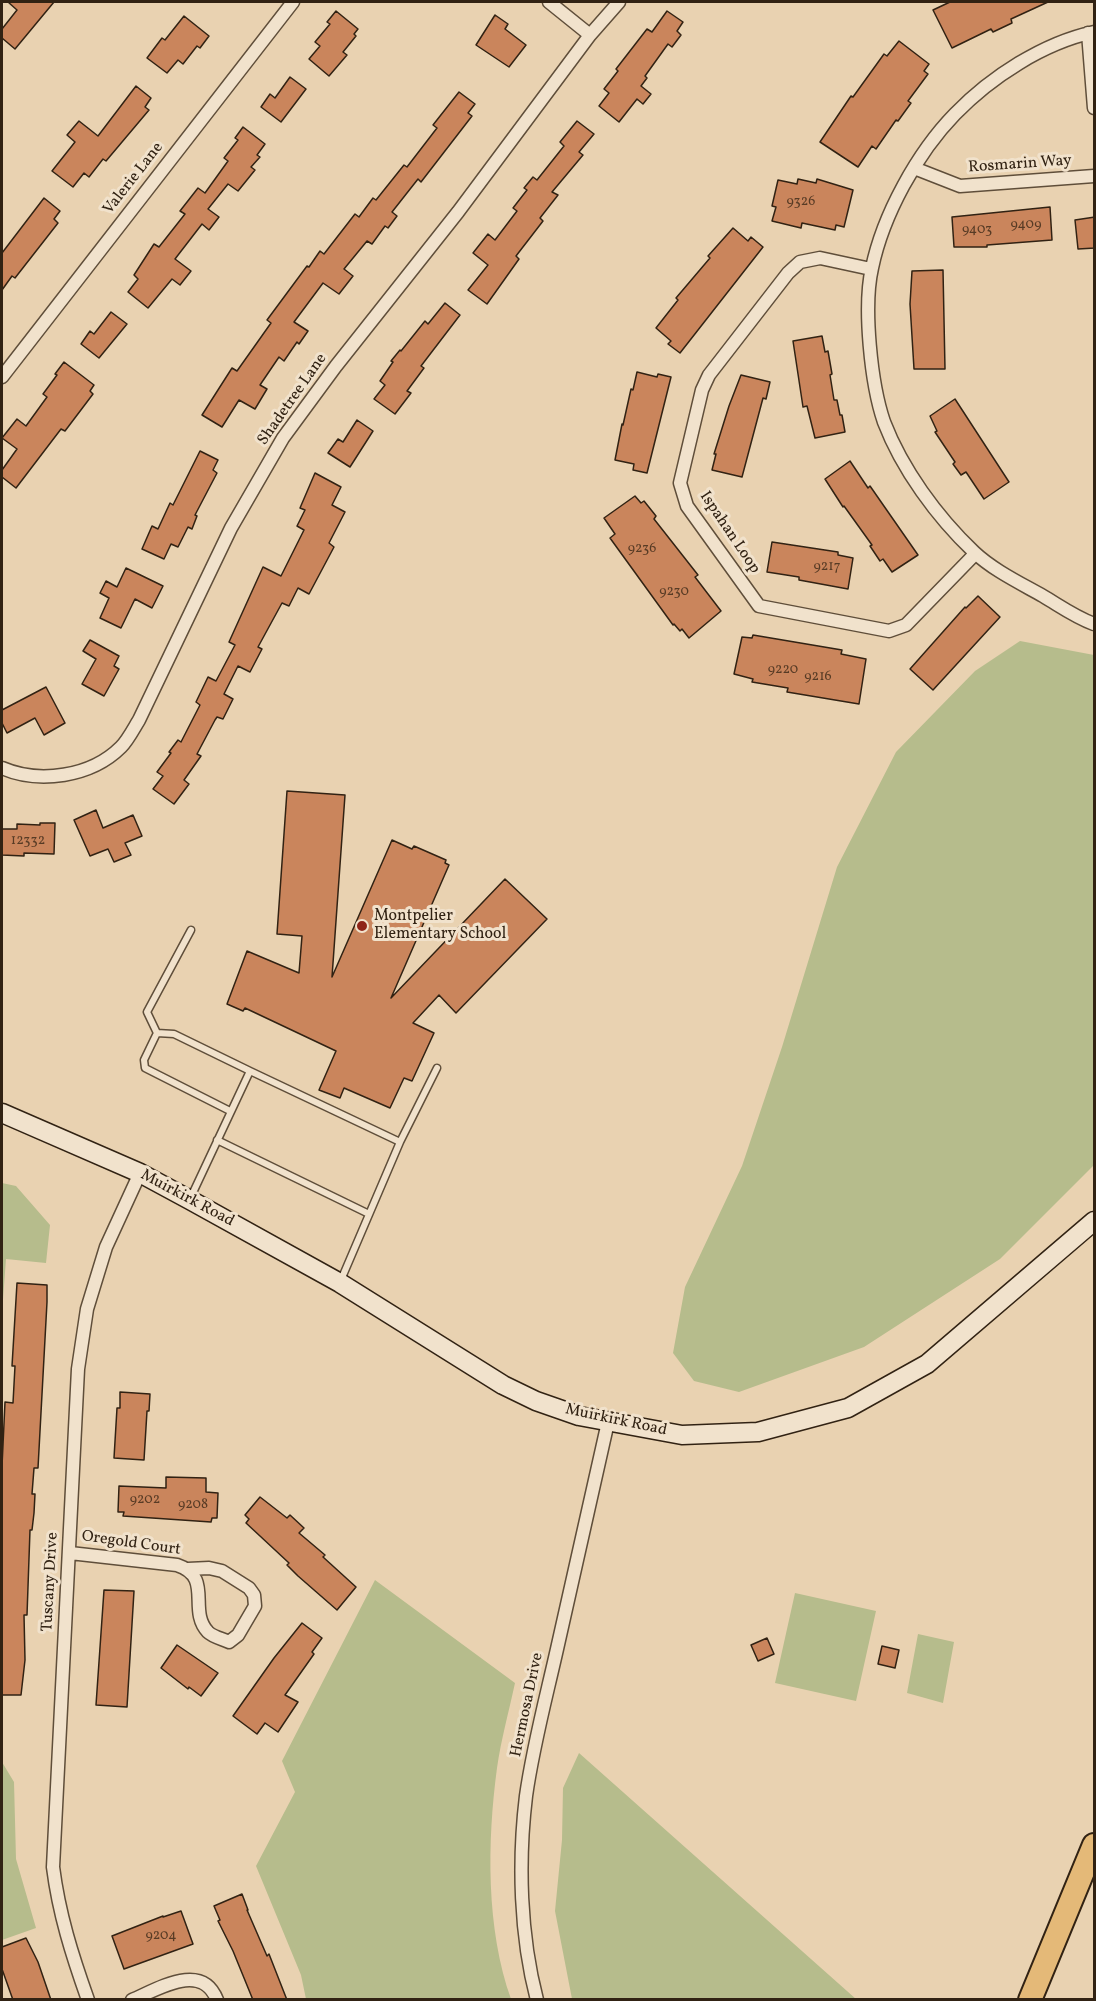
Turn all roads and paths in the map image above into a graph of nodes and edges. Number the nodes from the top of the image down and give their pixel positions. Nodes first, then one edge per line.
1 (293, 2) edge
2 (549, 2) edge
3 (619, 2) edge
4 (1091, 33) edge
5 (590, 35) junction
6 (1095, 108) edge
7 (914, 168) junction
8 (1095, 176) edge
9 (871, 269) junction
10 (2, 377) edge
11 (975, 554) junction
12 (1095, 624) edge
13 (2, 768) edge
14 (191, 930) dead end
15 (157, 1033) junction
16 (437, 1068) dead end
17 (250, 1071) junction
18 (230, 1111) junction
19 (2, 1113) edge
20 (217, 1140) junction
21 (400, 1142) junction
22 (140, 1173) junction
23 (190, 1200) junction
24 (369, 1214) junction
25 (1095, 1221) edge
26 (340, 1283) junction
27 (608, 1422) junction
28 (70, 1553) junction
29 (188, 1569) junction
30 (1095, 1845) edge
31 (140, 1998) edge
32 (88, 2000) edge
33 (218, 2000) edge
34 (537, 2000) edge
35 (1030, 2000) edge

1 - 10 street, Valerie Lane
2 - 5 street
3 - 5 street, Shadetree Lane
4 - 6 street
4 - 7 street
5 - 13 street, Shadetree Lane
7 - 8 street, Rosmarin Way
7 - 9 street
9 - 11 street
9 - 11 street, Ispahan Loop
11 - 12 street
14 - 15 lane
15 - 17 lane
15 - 18 lane
16 - 21 lane
17 - 18 lane
17 - 21 lane
18 - 20 lane
19 - 22 main road, Muirkirk Road
20 - 23 lane
20 - 24 lane
21 - 24 lane
22 - 23 main road, Muirkirk Road
22 - 28 street, Tuscany Drive
23 - 26 main road, Muirkirk Road
24 - 26 lane
25 - 27 main road, Muirkirk Road
26 - 27 main road, Muirkirk Road
27 - 34 street, Hermosa Drive
28 - 29 street, Oregold Court
28 - 32 street, Tuscany Drive
29 - 29 street, Oregold Court
30 - 35 highway
31 - 33 street

